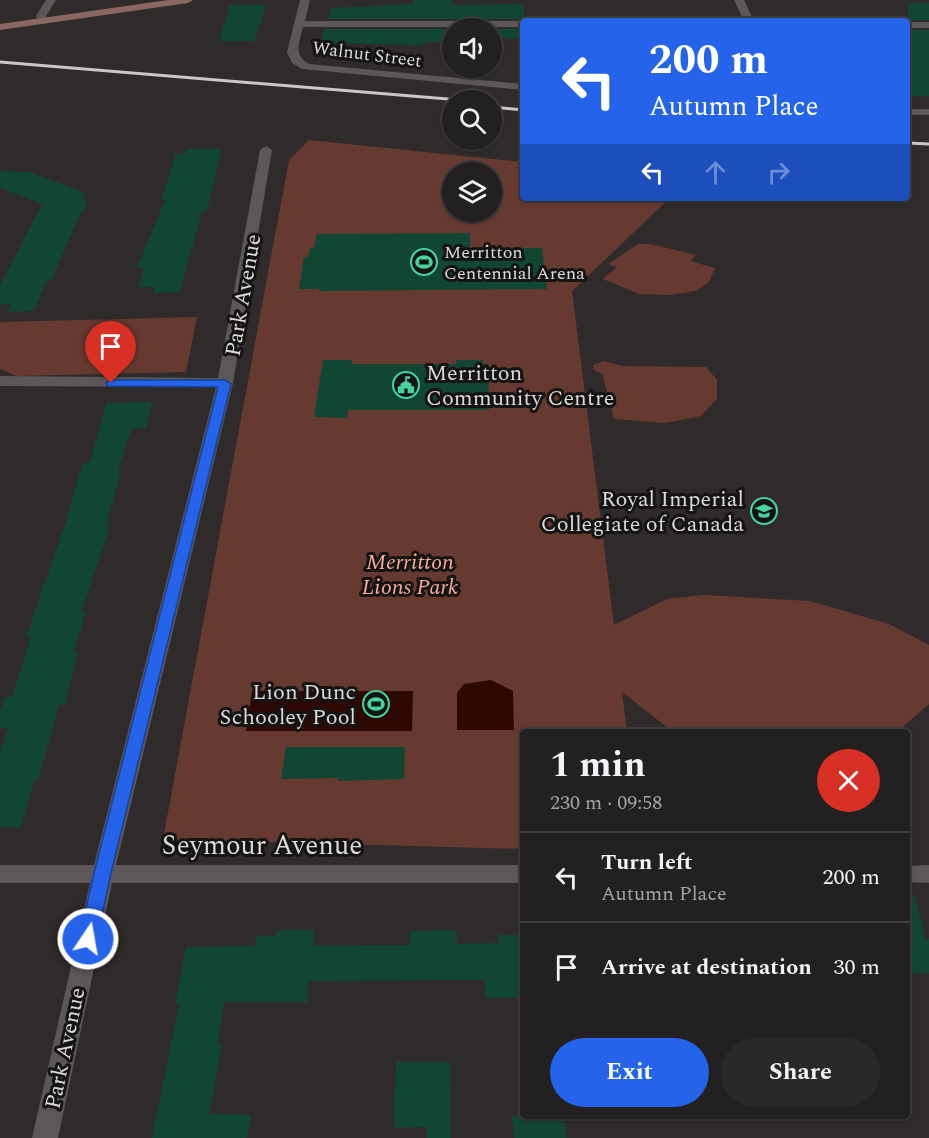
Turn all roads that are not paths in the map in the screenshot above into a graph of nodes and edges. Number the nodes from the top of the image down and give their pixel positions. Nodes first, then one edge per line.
1 (51, 0) edge
2 (188, 0) edge
3 (305, 0) edge
4 (739, 0) edge
5 (748, 18) edge
6 (43, 21) junction
7 (299, 24) junction
8 (520, 24) edge
9 (910, 25) edge
10 (929, 25) edge
11 (0, 27) edge
12 (520, 87) edge
13 (910, 112) edge
14 (929, 112) edge
15 (266, 150) dead end
16 (0, 381) edge
17 (225, 384) junction
18 (103, 873) junction
19 (0, 874) edge
20 (520, 874) edge
21 (910, 874) edge
22 (929, 874) edge
23 (45, 1138) edge

1 - 6 street
2 - 6 main road
3 - 7 street
4 - 5 street
6 - 11 main road
7 - 8 street
7 - 12 street, Walnut Street
9 - 10 street
13 - 14 street
15 - 17 street, Park Avenue
16 - 17 street
17 - 18 street, Park Avenue
18 - 19 street, Seymour Avenue
18 - 20 street, Seymour Avenue
18 - 23 street, Park Avenue
21 - 22 street

